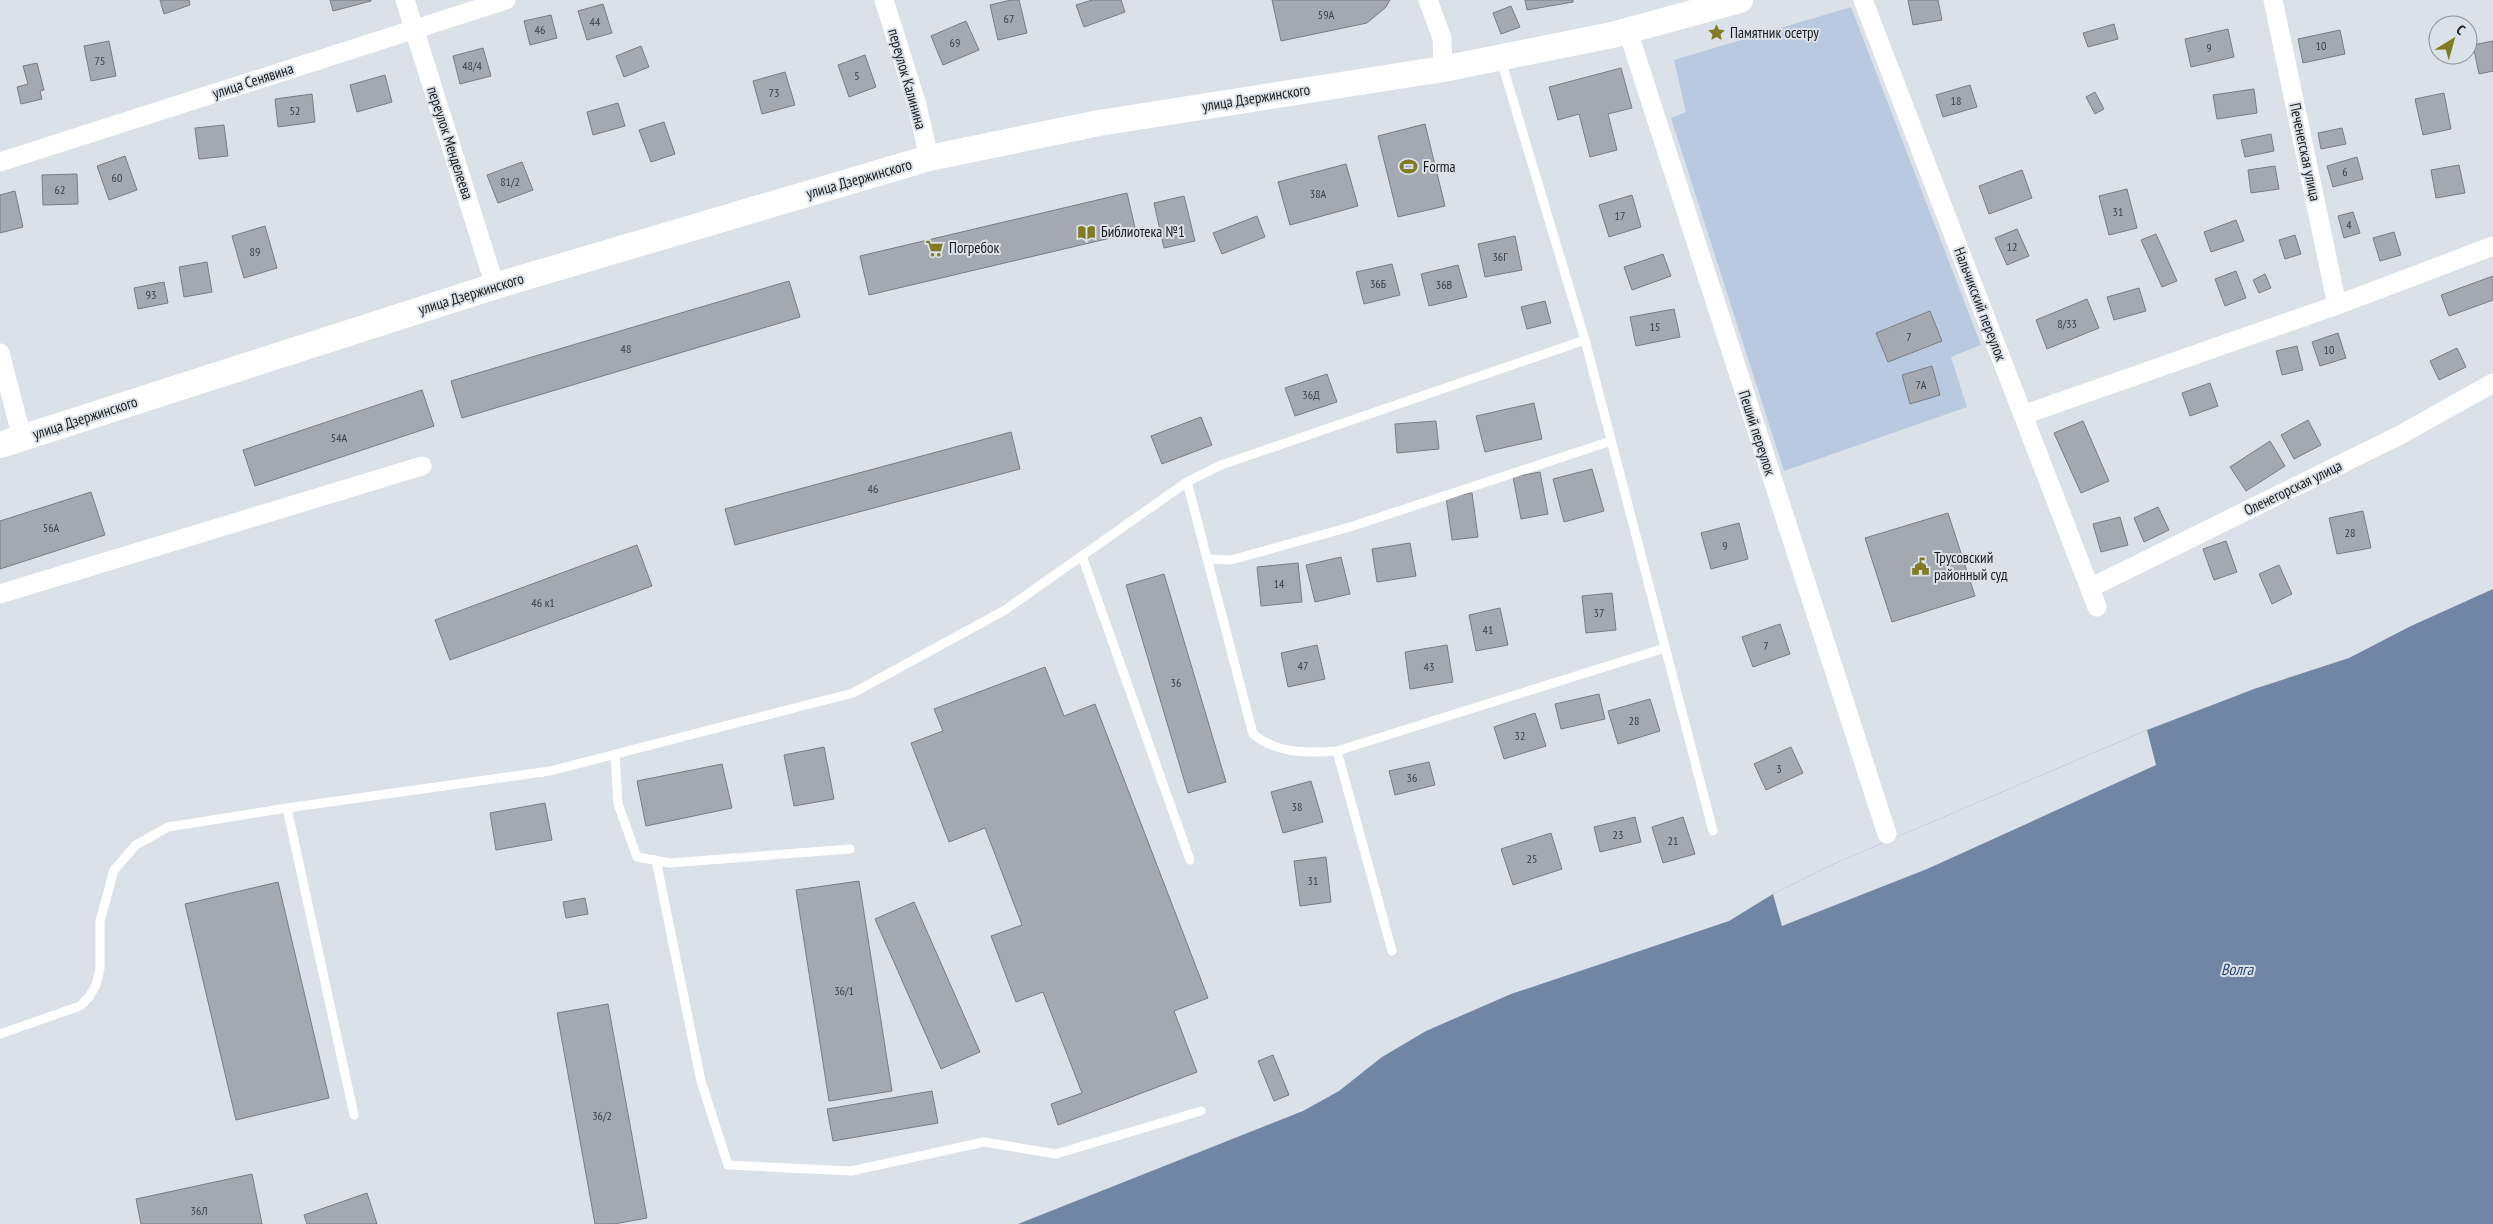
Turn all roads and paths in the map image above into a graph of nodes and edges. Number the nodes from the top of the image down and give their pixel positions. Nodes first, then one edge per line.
1 (404, 0) edge
2 (506, 0) edge
3 (884, 0) edge
4 (1428, 0) edge
5 (1740, 0) edge
6 (1863, 0) edge
7 (2272, 0) edge
8 (414, 30) junction
9 (1628, 31) junction
10 (1500, 58) junction
11 (1443, 69) junction
12 (929, 158) junction
13 (0, 162) edge
14 (2493, 246) edge
15 (495, 286) junction
16 (2337, 305) junction
17 (1585, 340) junction
18 (0, 353) edge
19 (2493, 383) edge
20 (2023, 415) junction
21 (1611, 441) junction
22 (11, 442) edge
23 (422, 466) dead end
24 (1187, 482) junction
25 (1082, 556) junction
26 (1207, 559) junction
27 (2090, 588) junction
28 (0, 594) edge
29 (2097, 607) dead end
30 (1665, 648) junction
31 (1337, 751) junction
32 (615, 754) junction
33 (287, 808) junction
34 (1713, 832) dead end
35 (1886, 834) dead end
36 (850, 849) dead end
37 (656, 860) junction
38 (1190, 860) dead end
39 (1392, 951) dead end
40 (0, 1034) edge
41 (1200, 1111) dead end
42 (354, 1115) dead end

1 - 8 street, переулок Менделеева
2 - 8 street, улица Сенявина
3 - 12 street, переулок Калинина
4 - 11 street
5 - 9 main road, улица Дзержинского
6 - 20 street, Нальчикский переулок
7 - 16 street, Печенегская улица
8 - 13 street, улица Сенявина
8 - 15 street, переулок Менделеева
9 - 10 main road, улица Дзержинского
9 - 35 street, Пеший переулок
10 - 11 main road, улица Дзержинского
10 - 17 lane
11 - 12 main road, улица Дзержинского
12 - 15 main road, улица Дзержинского
14 - 16 street
15 - 22 main road, улица Дзержинского
16 - 20 street
17 - 21 lane
17 - 24 lane
18 - 22 street
19 - 27 street, Оленегорская улица
20 - 27 street, Нальчикский переулок
21 - 26 lane
21 - 30 lane
23 - 28 street
24 - 25 lane
24 - 26 lane
25 - 32 lane
25 - 38 lane
26 - 31 lane
27 - 29 street, Нальчикский переулок
30 - 31 lane
30 - 34 lane
31 - 39 lane
32 - 33 lane
32 - 37 lane
33 - 40 lane
33 - 42 lane
36 - 37 lane
37 - 41 lane

